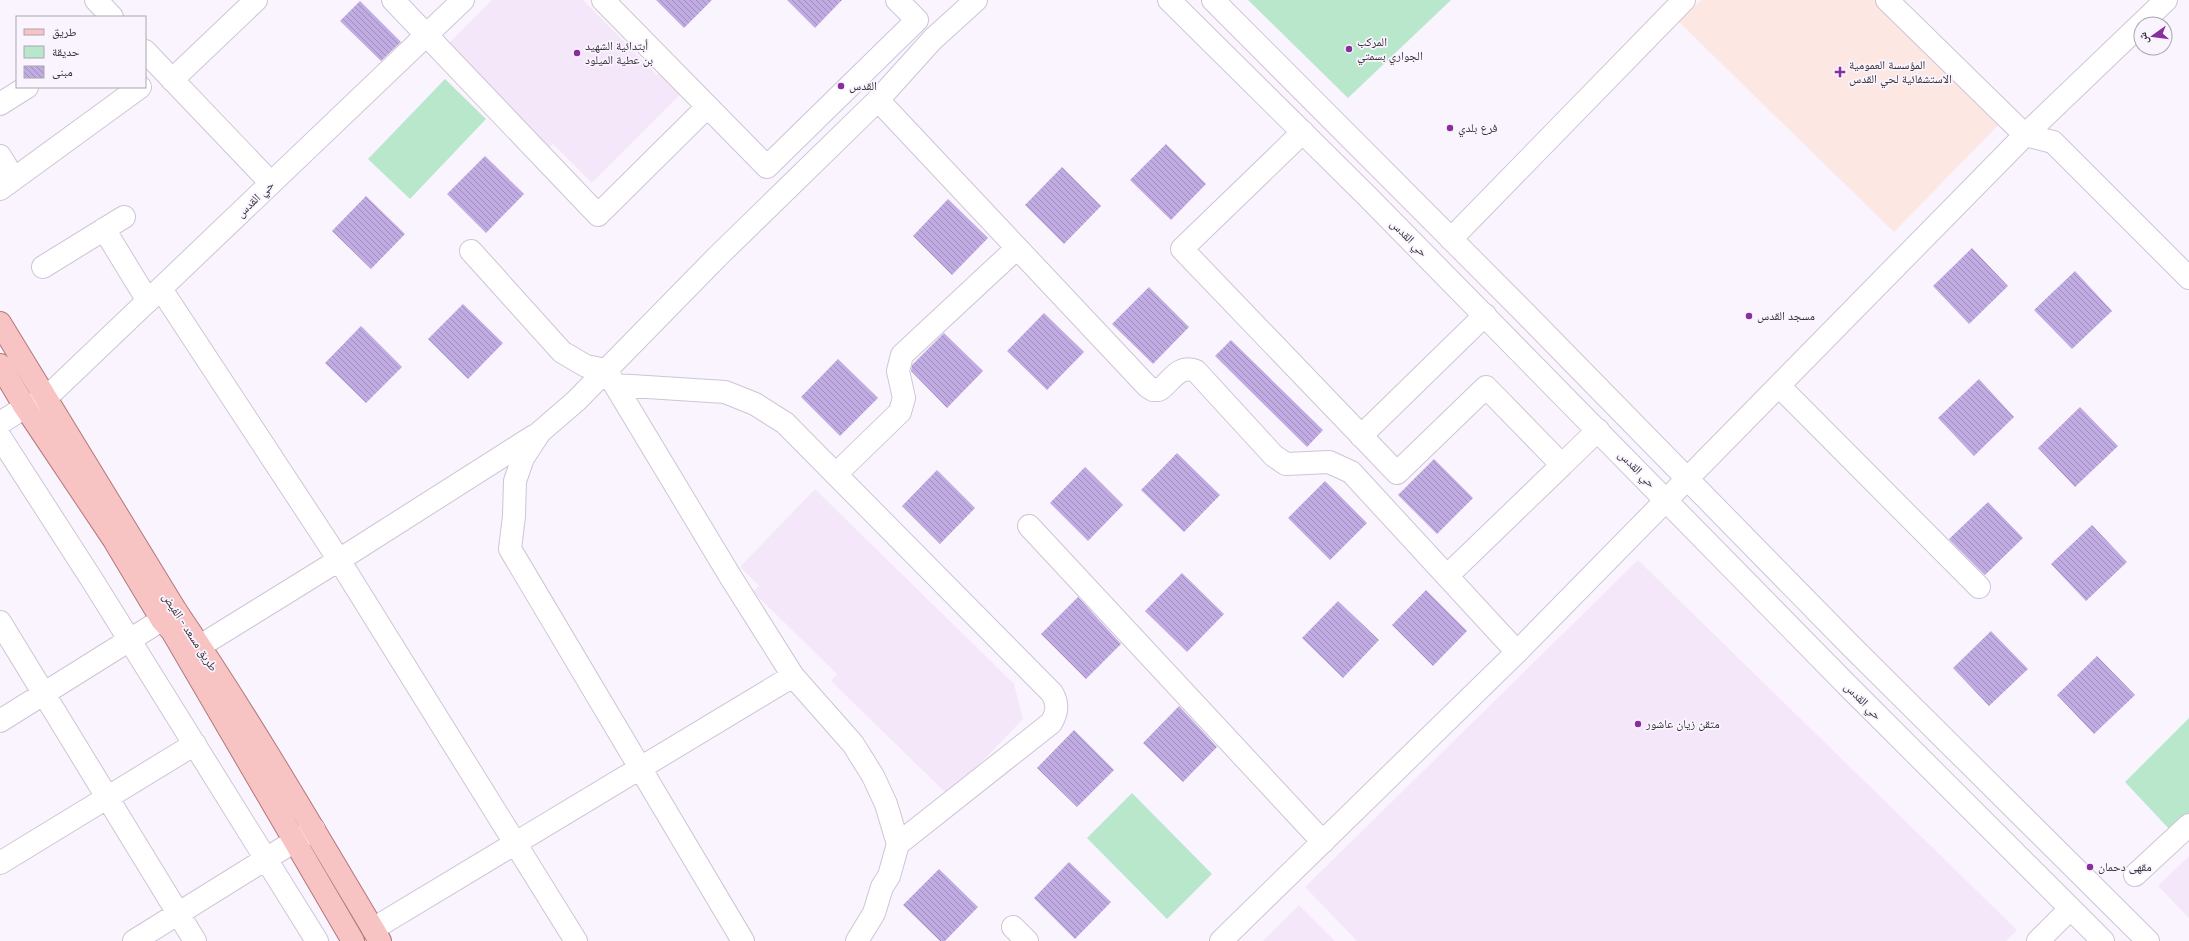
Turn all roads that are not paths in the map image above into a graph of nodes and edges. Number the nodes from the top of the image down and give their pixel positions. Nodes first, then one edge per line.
1 (96, 0) edge
2 (256, 0) edge
3 (393, 0) edge
4 (463, 0) edge
5 (603, 0) edge
6 (897, 0) edge
7 (976, 0) edge
8 (1169, 0) edge
9 (1213, 0) edge
10 (1684, 0) edge
11 (1887, 0) edge
12 (2166, 0) edge
13 (111, 16) edge
14 (917, 20) junction
15 (426, 35) junction
16 (933, 39) junction
17 (146, 52) edge
18 (168, 75) junction
19 (146, 83) edge
20 (25, 88) edge
21 (139, 88) edge
22 (878, 100) junction
23 (0, 104) edge
24 (707, 107) junction
25 (1303, 132) junction
26 (2024, 135) junction
27 (0, 156) edge
28 (271, 183) junction
29 (7, 184) edge
30 (124, 217) dead end
31 (104, 229) junction
32 (1451, 239) junction
33 (1017, 248) junction
34 (470, 251) dead end
35 (43, 267) dead end
36 (2189, 278) edge
37 (155, 295) junction
38 (1485, 316) junction
39 (0, 323) edge
40 (0, 364) edge
41 (611, 377) junction
42 (1779, 386) junction
43 (46, 398) junction
44 (25, 407) junction
45 (0, 423) edge
46 (1598, 430) junction
47 (540, 432) junction
48 (1361, 436) junction
49 (0, 437) edge
50 (1562, 465) junction
51 (836, 474) junction
52 (1688, 480) junction
53 (1667, 500) junction
54 (1029, 526) dead end
55 (339, 560) junction
56 (1447, 576) junction
57 (1979, 587) dead end
58 (169, 615) junction
59 (0, 622) edge
60 (130, 640) junction
61 (200, 646) junction
62 (1517, 652) junction
63 (793, 676) junction
64 (1895, 690) junction
65 (44, 694) junction
66 (1874, 712) junction
67 (0, 721) edge
68 (194, 744) junction
69 (640, 768) junction
70 (107, 797) junction
71 (2189, 825) edge
72 (314, 829) junction
73 (295, 840) junction
74 (1322, 842) junction
75 (515, 843) junction
76 (898, 844) junction
77 (266, 859) junction
78 (0, 863) edge
79 (2135, 875) dead end
80 (2070, 909) junction
81 (178, 914) junction
82 (377, 935) edge
83 (134, 941) edge
84 (195, 941) edge
85 (317, 941) edge
86 (353, 941) edge
87 (576, 941) edge
88 (743, 941) edge
89 (857, 941) edge
90 (1221, 941) edge
91 (2038, 941) edge
92 (2103, 941) edge
93 (2148, 941) edge

1 - 13 street
2 - 18 street
3 - 15 street
4 - 15 street, حي القدس
5 - 24 street
6 - 14 street
7 - 16 street
8 - 25 street, حي القدس
9 - 32 street
10 - 32 street
11 - 26 street
12 - 26 street
14 - 16 street
14 - 24 street
15 - 24 street
15 - 28 street, حي القدس
16 - 22 street
17 - 18 street
18 - 19 street
18 - 28 street
20 - 23 street
21 - 29 street
22 - 33 street
22 - 41 street
25 - 38 street, حي القدس
25 - 48 street
26 - 36 street
26 - 42 street
27 - 29 street
28 - 37 street, حي القدس
30 - 31 street
31 - 35 street
31 - 37 street
32 - 52 street
33 - 51 street
33 - 56 street
34 - 41 street
37 - 43 street, حي القدس
37 - 55 street
38 - 46 street, حي القدس
38 - 48 street
39 - 43 main road, طريق مسعد - الفيض
40 - 44 main road, طريق مسعد - الفيض
41 - 47 street
41 - 51 street
41 - 63 street
42 - 52 street
42 - 57 street
43 - 44 street
43 - 58 main road, طريق مسعد - الفيض
44 - 45 street
44 - 58 main road, طريق مسعد - الفيض
46 - 50 street
46 - 53 street, حي القدس
47 - 55 street
47 - 69 street
48 - 50 street
49 - 60 street
50 - 56 street
51 - 76 street
52 - 53 street
52 - 64 street
53 - 62 street
53 - 66 street, حي القدس
54 - 74 street
55 - 61 street
55 - 75 street
56 - 62 street
58 - 60 street
58 - 61 main road, طريق مسعد - الفيض
58 - 73 main road, طريق مسعد - الفيض
59 - 65 street
60 - 65 street
60 - 68 street
61 - 72 main road, طريق مسعد - الفيض
62 - 74 street
63 - 69 street
63 - 76 street
64 - 66 street
64 - 93 street
65 - 67 street
65 - 70 street
66 - 80 street, حي القدس
68 - 70 street
68 - 77 street
69 - 75 street
69 - 88 street
70 - 78 street
70 - 81 street
71 - 79 street
72 - 73 street
72 - 82 main road, طريق مسعد - الفيض
73 - 77 street
73 - 86 main road, طريق مسعد - الفيض
74 - 90 street
75 - 82 street
75 - 87 street
76 - 89 street
77 - 81 street
77 - 85 street
80 - 91 street
80 - 92 street, حي القدس
81 - 83 street
81 - 84 street

